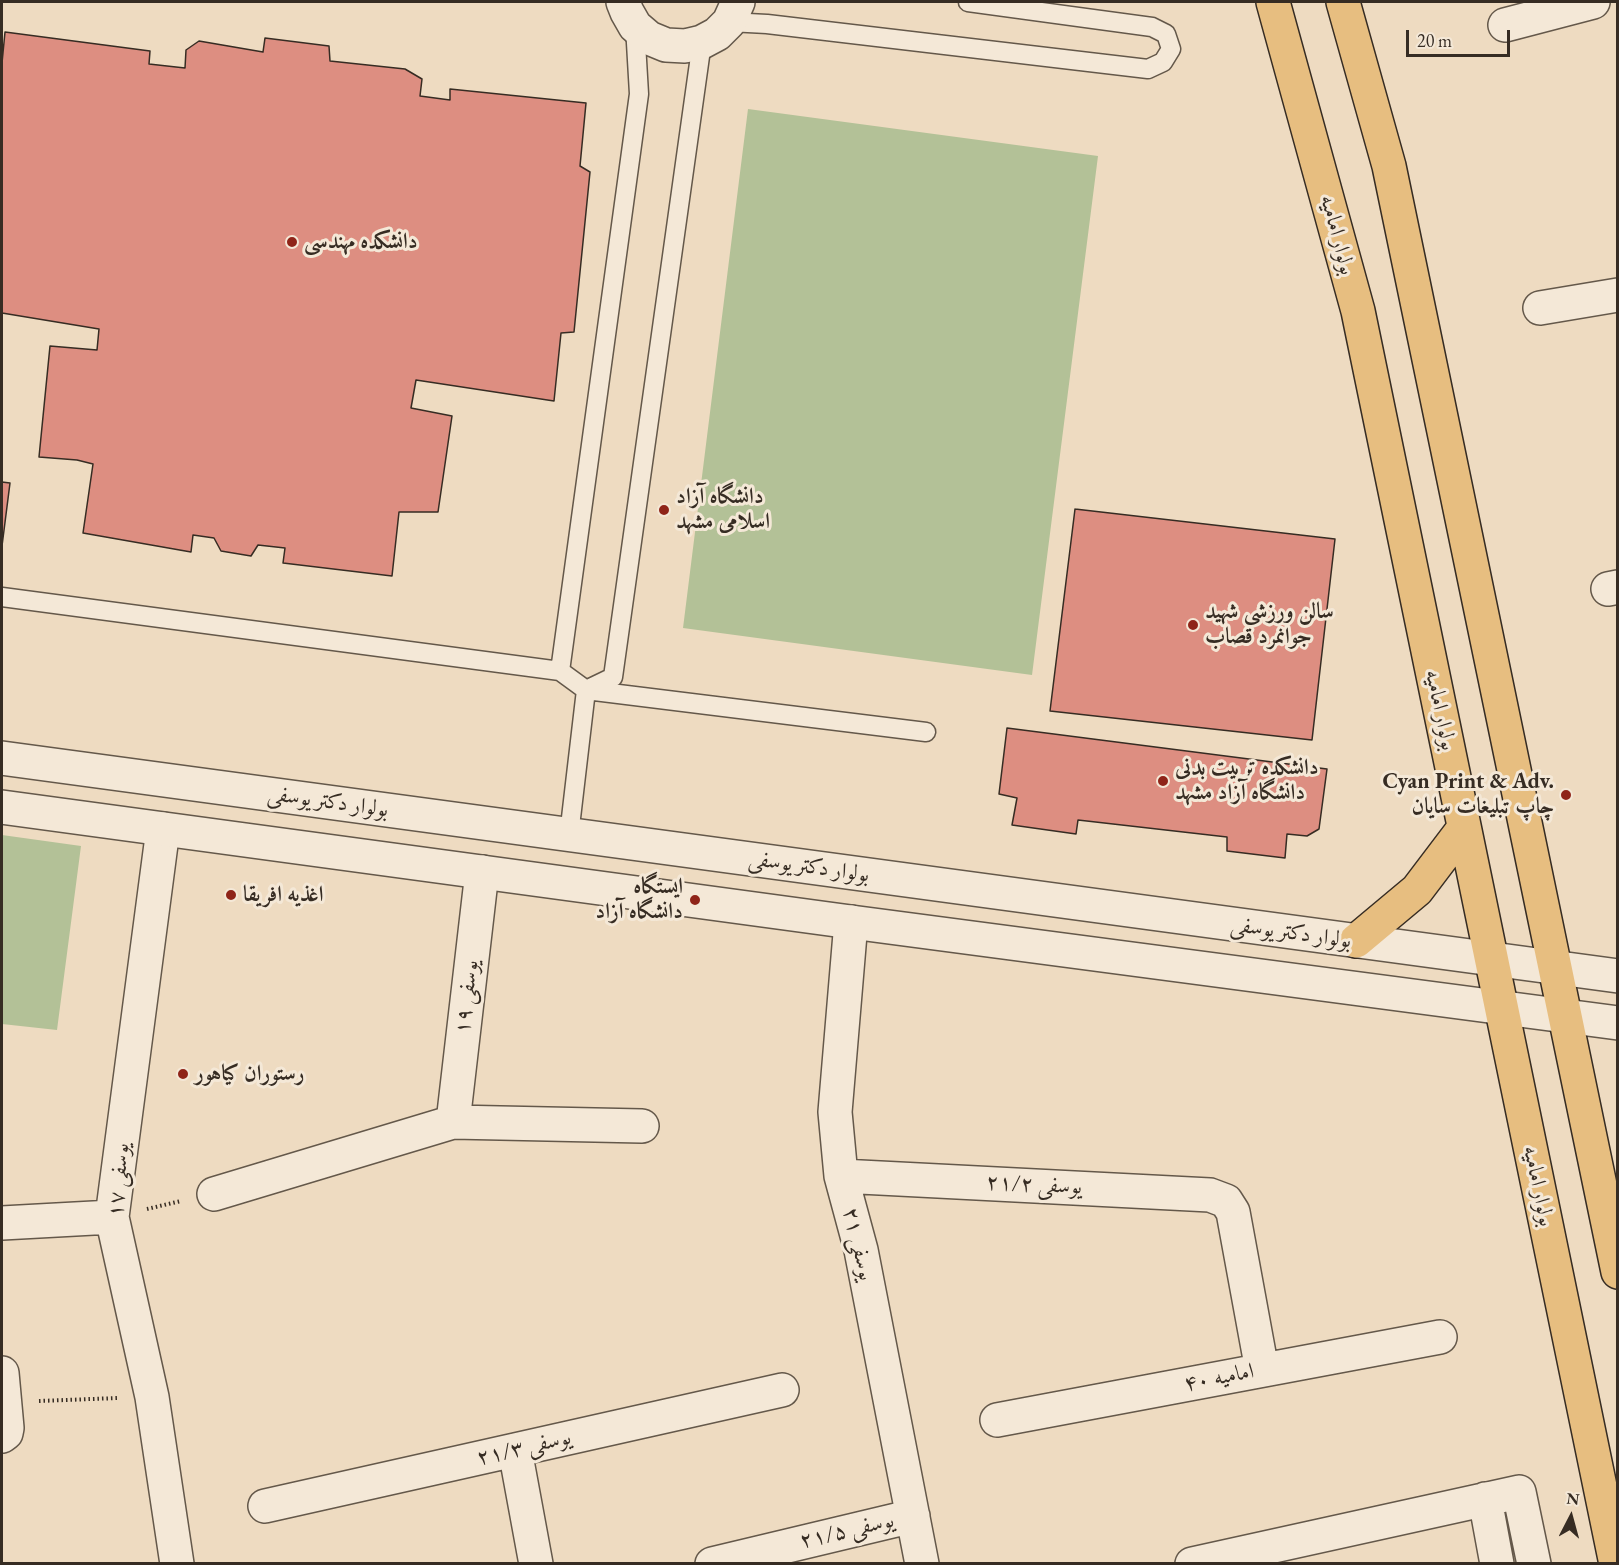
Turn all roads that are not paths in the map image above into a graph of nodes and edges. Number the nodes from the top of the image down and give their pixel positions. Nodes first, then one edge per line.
1 (969, 2) edge
2 (1273, 2) edge
3 (1343, 2) edge
4 (1593, 2) edge
5 (734, 12) edge
6 (629, 14) edge
7 (1505, 25) dead end
8 (702, 42) junction
9 (1617, 294) edge
10 (1540, 308) dead end
11 (2, 597) edge
12 (560, 671) junction
13 (586, 690) junction
14 (926, 732) dead end
15 (2, 758) edge
16 (2, 807) edge
17 (1464, 828) junction
18 (163, 829) junction
19 (569, 835) junction
20 (482, 872) junction
21 (851, 922) junction
22 (1356, 941) junction
23 (1491, 960) junction
24 (1554, 968) junction
25 (1617, 976) edge
26 (1501, 1008) junction
27 (1564, 1016) junction
28 (1617, 1023) edge
29 (453, 1122) junction
30 (642, 1126) dead end
31 (841, 1176) junction
32 (214, 1194) road end
33 (112, 1217) junction
34 (2, 1223) edge
35 (1617, 1272) edge
36 (1440, 1337) dead end
37 (1262, 1370) junction
38 (3, 1388) edge
39 (782, 1390) dead end
40 (998, 1420) dead end
41 (2, 1436) edge
42 (515, 1450) junction
43 (1485, 1499) junction
44 (265, 1506) dead end
45 (913, 1516) junction
46 (177, 1563) edge
47 (536, 1563) edge
48 (712, 1563) edge
49 (922, 1563) edge
50 (1192, 1563) edge
51 (1497, 1563) edge
52 (1534, 1563) edge
53 (1616, 1563) edge

1 - 5 lane
2 - 17 main road, بولوار امامیه
3 - 24 main road
4 - 7 street
5 - 8 street
6 - 8 street
6 - 12 lane
8 - 13 lane
9 - 10 street
11 - 12 lane
12 - 13 lane
13 - 14 lane
13 - 19 lane
15 - 19 street, بولوار دکتر یوسفی
16 - 18 street, بولوار دکتر یوسفی
17 - 22 main road
17 - 23 main road, بولوار امامیه
18 - 20 street, بولوار دکتر یوسفی
18 - 33 street, یوسفی ۱۷
19 - 22 street, بولوار دکتر یوسفی
20 - 21 street, بولوار دکتر یوسفی
20 - 29 street, یوسفی ۱۹
21 - 26 street, بولوار دکتر یوسفی
21 - 31 street, یوسفی ۲۱
22 - 23 street, بولوار دکتر یوسفی
23 - 24 street, بولوار دکتر یوسفی
23 - 26 main road, بولوار امامیه
24 - 25 street, بولوار دکتر یوسفی
24 - 27 main road
26 - 27 street, بولوار دکتر یوسفی
26 - 53 main road, بولوار امامیه
27 - 28 street, بولوار دکتر یوسفی
27 - 35 main road
29 - 30 street
29 - 32 street
31 - 37 street, یوسفی ۲۱/۲
31 - 45 street, یوسفی ۲۱
33 - 34 street
33 - 46 street, یوسفی ۱۷
36 - 37 street, امامیه ۴۰
37 - 40 street, امامیه ۴۰
38 - 41 street
39 - 42 street, یوسفی ۲۱/۳
42 - 44 street, یوسفی ۲۱/۳
42 - 47 street
43 - 50 street
43 - 51 street
43 - 52 street
45 - 48 street, یوسفی ۲۱/۵
45 - 49 street, یوسفی ۲۱

